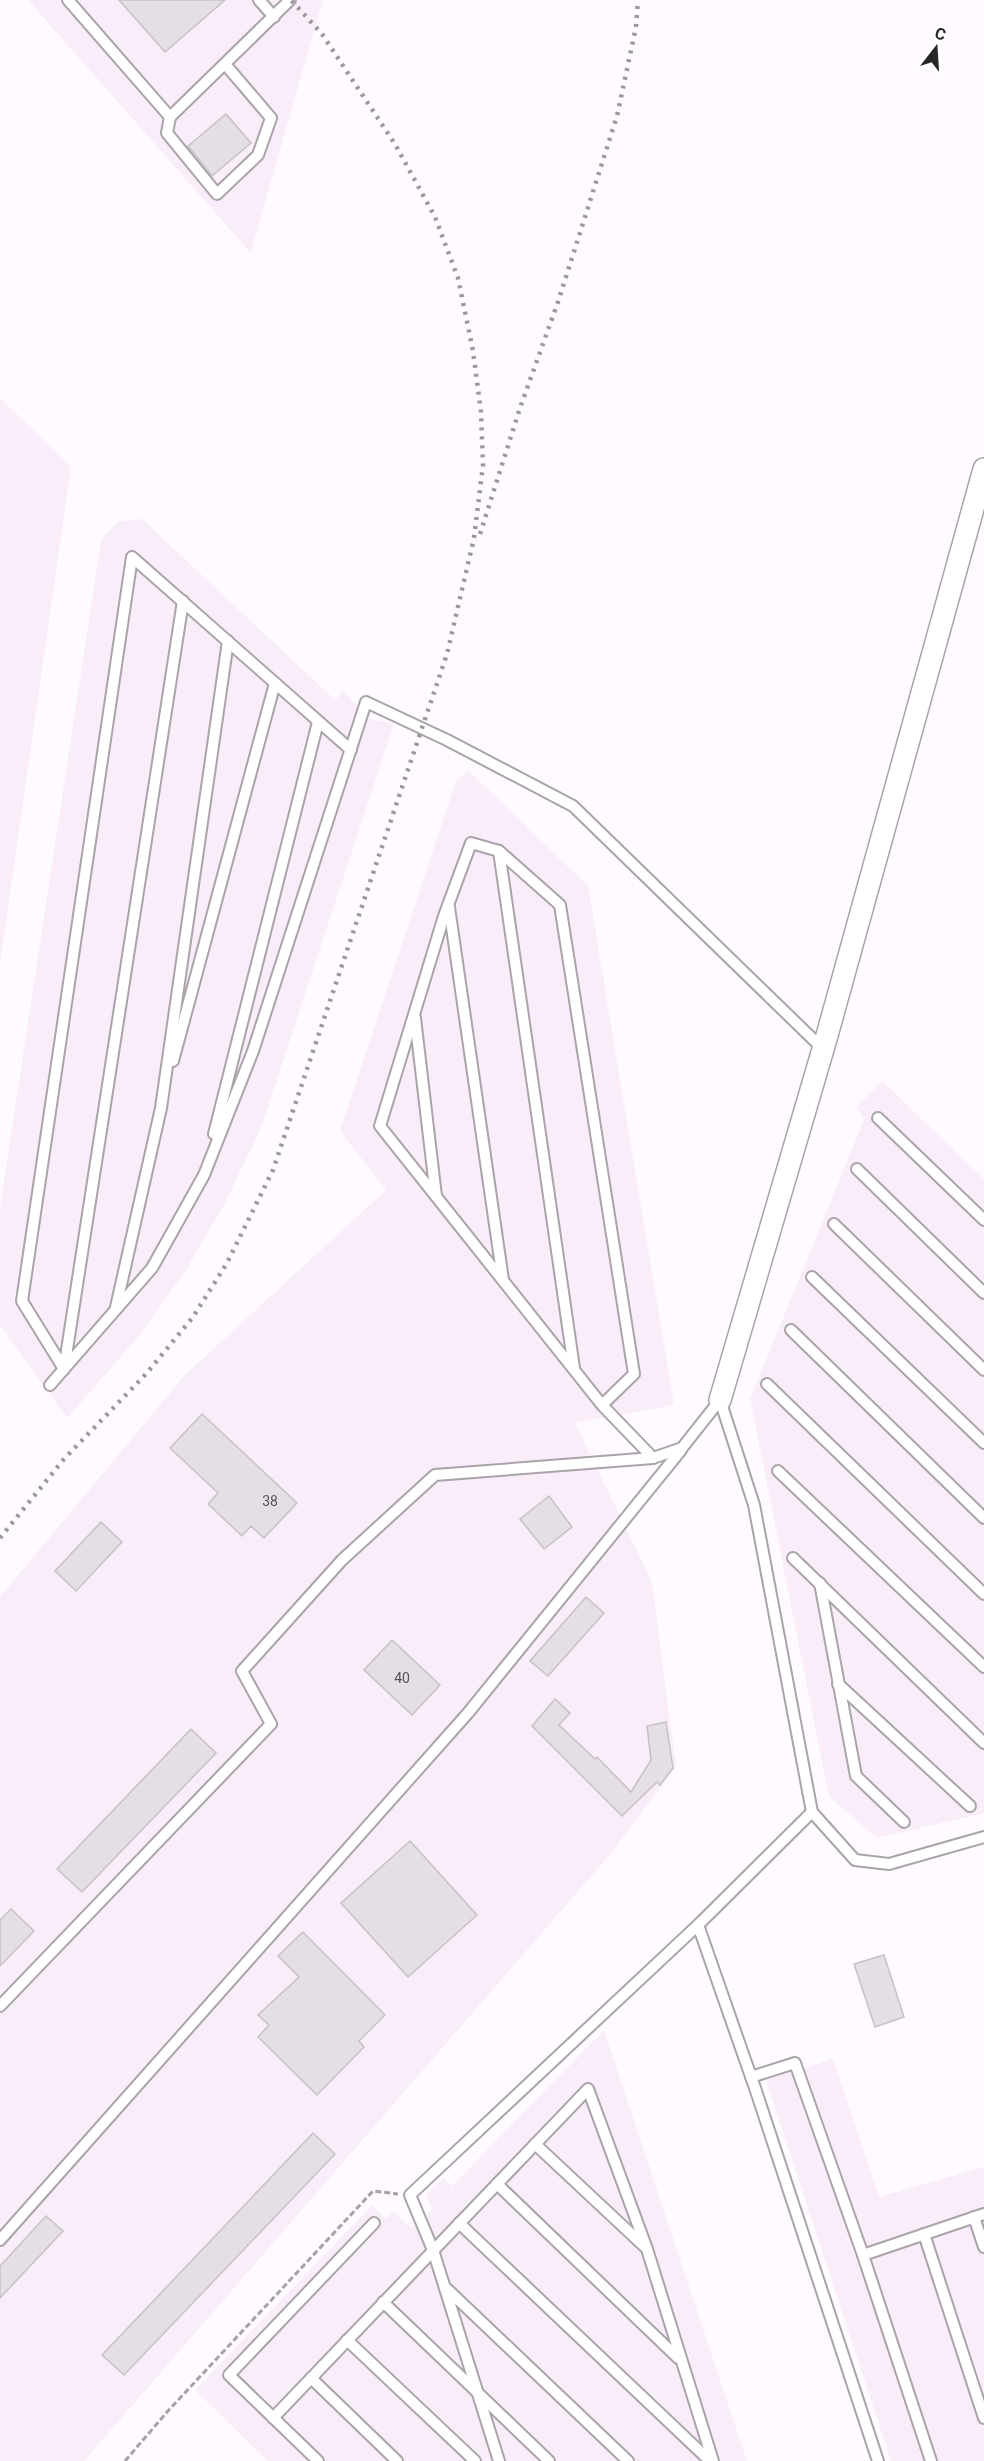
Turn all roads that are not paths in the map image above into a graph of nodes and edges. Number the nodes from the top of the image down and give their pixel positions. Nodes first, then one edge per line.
1 (68, 0) edge
2 (259, 0) edge
3 (290, 0) edge
4 (274, 17) junction
5 (225, 64) junction
6 (170, 117) junction
7 (984, 469) edge
8 (183, 602) junction
9 (228, 641) junction
10 (275, 684) junction
11 (318, 722) junction
12 (351, 750) junction
13 (499, 851) junction
14 (449, 903) junction
15 (415, 1012) junction
16 (823, 1049) junction
17 (161, 1108) junction
18 (878, 1118) dead end
19 (857, 1169) dead end
20 (204, 1175) junction
21 (436, 1197) junction
22 (984, 1220) edge
23 (834, 1224) dead end
24 (812, 1277) dead end
25 (503, 1280) junction
26 (984, 1293) edge
27 (115, 1310) junction
28 (791, 1330) dead end
29 (574, 1368) junction
30 (64, 1369) junction
31 (984, 1370) edge
32 (767, 1384) dead end
33 (50, 1385) dead end
34 (720, 1400) junction
35 (602, 1405) junction
36 (984, 1443) edge
37 (682, 1448) junction
38 (653, 1458) junction
39 (778, 1471) dead end
40 (984, 1518) edge
41 (793, 1558) dead end
42 (820, 1583) junction
43 (984, 1594) edge
44 (984, 1667) edge
45 (838, 1683) junction
46 (984, 1743) edge
47 (970, 1806) dead end
48 (812, 1812) junction
49 (904, 1822) dead end
50 (984, 1837) edge
51 (698, 1925) junction
52 (0, 2006) edge
53 (751, 2077) junction
54 (535, 2144) junction
55 (497, 2184) junction
56 (979, 2216) edge
57 (374, 2223) dead end
58 (459, 2223) junction
59 (924, 2234) junction
60 (0, 2240) edge
61 (984, 2247) edge
62 (647, 2249) junction
63 (433, 2250) junction
64 (863, 2255) junction
65 (444, 2286) junction
66 (382, 2302) junction
67 (346, 2340) junction
68 (680, 2360) junction
69 (311, 2378) junction
70 (478, 2393) junction
71 (273, 2418) junction
72 (984, 2418) edge
73 (318, 2461) edge
74 (397, 2461) edge
75 (475, 2461) edge
76 (499, 2461) edge
77 (549, 2461) edge
78 (628, 2461) edge
79 (712, 2461) edge
80 (878, 2461) edge
81 (931, 2461) edge

1 - 6 lane
2 - 4 lane
3 - 4 lane
4 - 5 lane
5 - 6 lane
5 - 6 lane
7 - 16 street
8 - 9 lane
8 - 30 lane
8 - 30 lane
9 - 10 lane
9 - 17 lane
10 - 11 lane
10 - 17 lane
11 - 12 lane
11 - 20 lane
12 - 16 lane
12 - 20 lane
13 - 14 lane
13 - 29 lane
13 - 35 lane
14 - 15 lane
14 - 25 lane
15 - 21 lane
15 - 21 lane
16 - 34 street
17 - 27 lane
18 - 22 lane
19 - 26 lane
20 - 27 lane
21 - 25 lane
23 - 31 lane
24 - 36 lane
25 - 29 lane
27 - 30 lane
28 - 40 lane
29 - 35 lane
30 - 33 lane
32 - 43 lane
34 - 37 lane
34 - 48 lane
35 - 38 lane
37 - 38 lane
37 - 60 lane
38 - 52 lane
39 - 44 lane
41 - 42 lane
42 - 45 lane
42 - 46 lane
45 - 47 lane
45 - 49 lane
48 - 50 lane
48 - 51 lane
51 - 53 lane
51 - 63 lane
53 - 64 lane
53 - 80 lane
54 - 55 lane
54 - 62 lane
54 - 62 lane
55 - 58 lane
55 - 68 lane
56 - 59 lane
56 - 61 lane
57 - 71 lane
58 - 63 lane
58 - 79 lane
59 - 64 lane
59 - 72 lane
62 - 68 lane
63 - 65 lane
63 - 66 lane
64 - 81 lane
65 - 70 lane
65 - 78 lane
66 - 67 lane
66 - 70 lane
67 - 69 lane
67 - 75 lane
68 - 79 lane
69 - 71 lane
69 - 74 lane
70 - 76 lane
70 - 77 lane
71 - 73 lane

